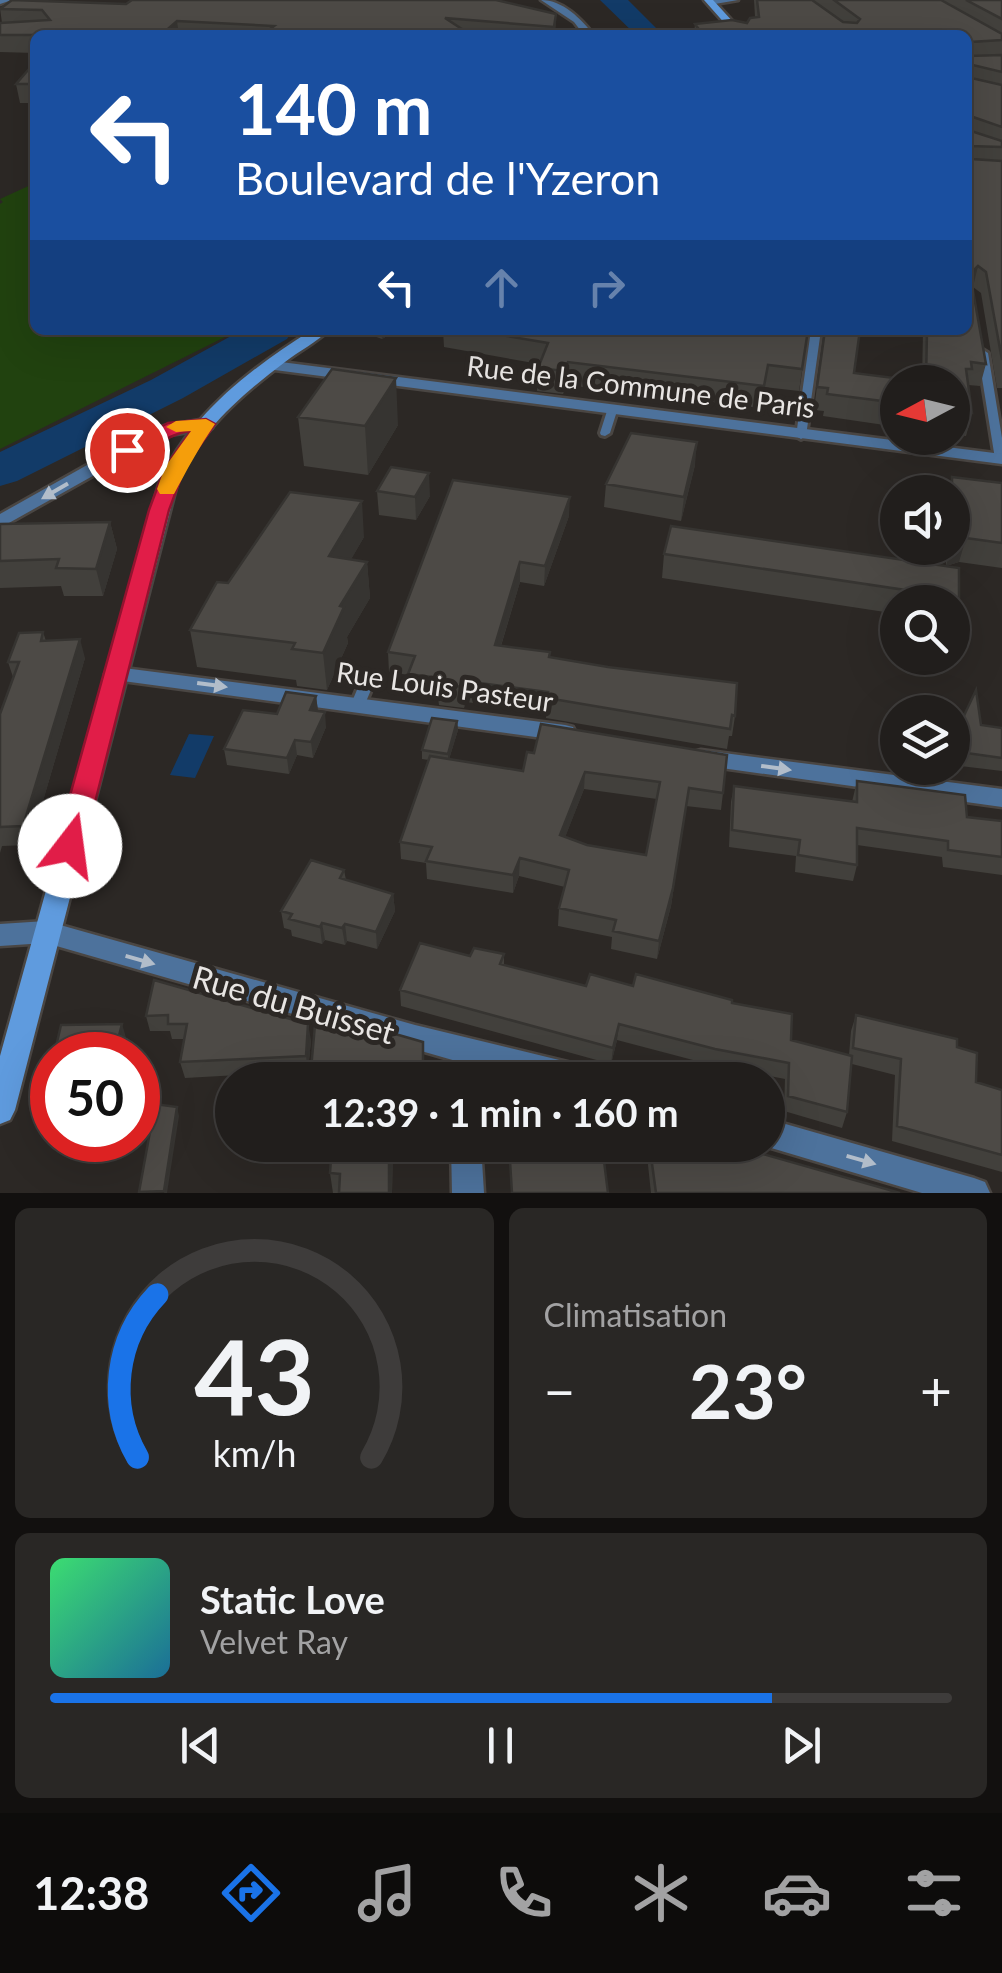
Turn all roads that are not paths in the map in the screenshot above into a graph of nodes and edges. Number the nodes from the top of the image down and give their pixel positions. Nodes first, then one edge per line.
1 (8, 0) edge
2 (545, 0) edge
3 (734, 0) edge
4 (708, 1) edge
5 (0, 2) edge
6 (585, 30) edge
7 (735, 30) edge
8 (980, 333) edge
9 (315, 335) edge
10 (815, 335) edge
11 (272, 366) junction
12 (612, 411) junction
13 (206, 424) junction
14 (606, 434) dead end
15 (801, 436) junction
16 (1001, 459) edge
17 (0, 522) edge
18 (116, 674) junction
19 (369, 678) dead end
20 (358, 704) junction
21 (587, 736) edge
22 (678, 755) edge
23 (1002, 798) edge
24 (46, 932) junction
25 (0, 935) edge
26 (456, 1062) edge
27 (0, 1110) edge
28 (785, 1137) edge
29 (467, 1162) edge
30 (468, 1193) edge
31 (974, 1193) edge

1 - 5 street
2 - 6 street
3 - 4 street
4 - 7 main road
8 - 16 lane
9 - 11 main road
10 - 15 lane
11 - 12 street, Rue de la Commune de Paris
11 - 13 main road
12 - 14 lane
12 - 15 street, Rue de la Commune de Paris
13 -> 17 street
13 - 18 main road
15 - 16 street, Rue de la Commune de Paris
18 -> 20 street, Rue Louis Pasteur
18 - 24 main road
19 - 20 lane
20 - 21 street, Rue Louis Pasteur
22 -> 23 street
24 - 25 street, Rue du Buisset
24 -> 26 street, Rue du Buisset
24 - 27 main road
28 -> 31 street
29 - 30 street

